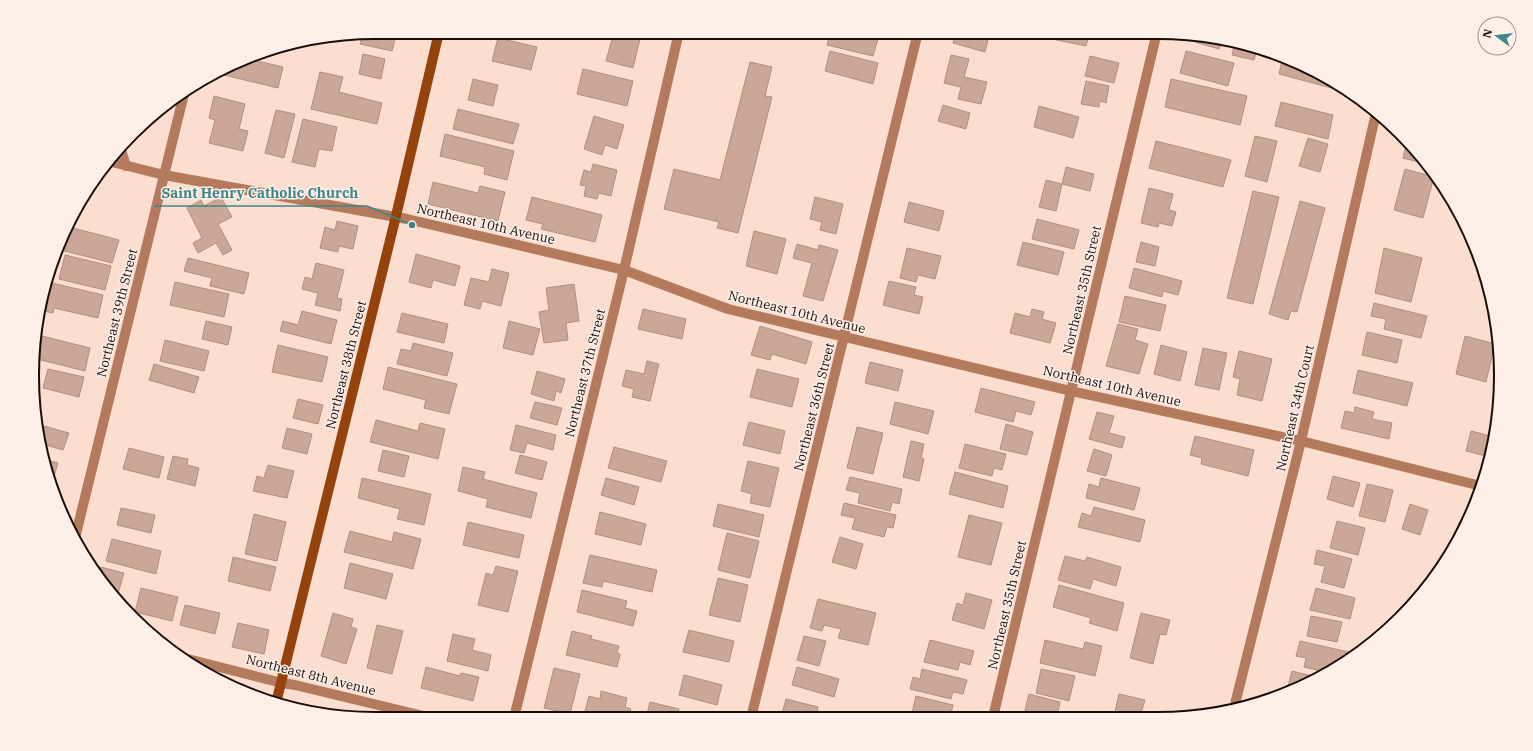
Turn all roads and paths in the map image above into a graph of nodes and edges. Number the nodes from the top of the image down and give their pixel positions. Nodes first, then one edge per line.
1 (437, 39) edge
2 (676, 39) edge
3 (916, 39) edge
4 (1155, 39) edge
5 (182, 101) edge
6 (1375, 119) edge
7 (122, 155) edge
8 (115, 164) edge
9 (126, 166) junction
10 (164, 175) junction
11 (396, 216) junction
12 (624, 270) junction
13 (844, 337) junction
14 (1071, 391) junction
15 (1301, 441) junction
16 (1476, 485) edge
17 (77, 530) edge
18 (199, 662) edge
19 (282, 683) junction
20 (278, 698) edge
21 (1235, 703) edge
22 (406, 712) edge
23 (515, 712) edge
24 (752, 712) edge
25 (994, 712) edge

1 - 11 street, Northeast 38th Street
2 - 12 street, Northeast 37th Street
3 - 13 street, Northeast 36th Street
4 - 14 street, Northeast 35th Street
5 - 10 street, Northeast 39th Street
6 - 15 street, Northeast 34th Court
7 - 9 street
8 - 9 street, Northeast 10th Avenue
9 - 10 street, Northeast 10th Avenue
10 - 11 street, Northeast 10th Avenue
10 - 17 street, Northeast 39th Street
11 - 12 street, Northeast 10th Avenue
11 - 19 street, Northeast 38th Street
12 - 13 street, Northeast 10th Avenue
12 - 23 street, Northeast 37th Street
13 - 14 street, Northeast 10th Avenue
13 - 24 street, Northeast 36th Street
14 - 15 street, Northeast 10th Avenue
14 - 25 street, Northeast 35th Street
15 - 16 street, Northeast 10th Avenue
15 - 21 street, Northeast 34th Court
18 - 19 street, Northeast 8th Avenue
19 - 20 street, Northeast 38th Street
19 - 22 street, Northeast 8th Avenue

